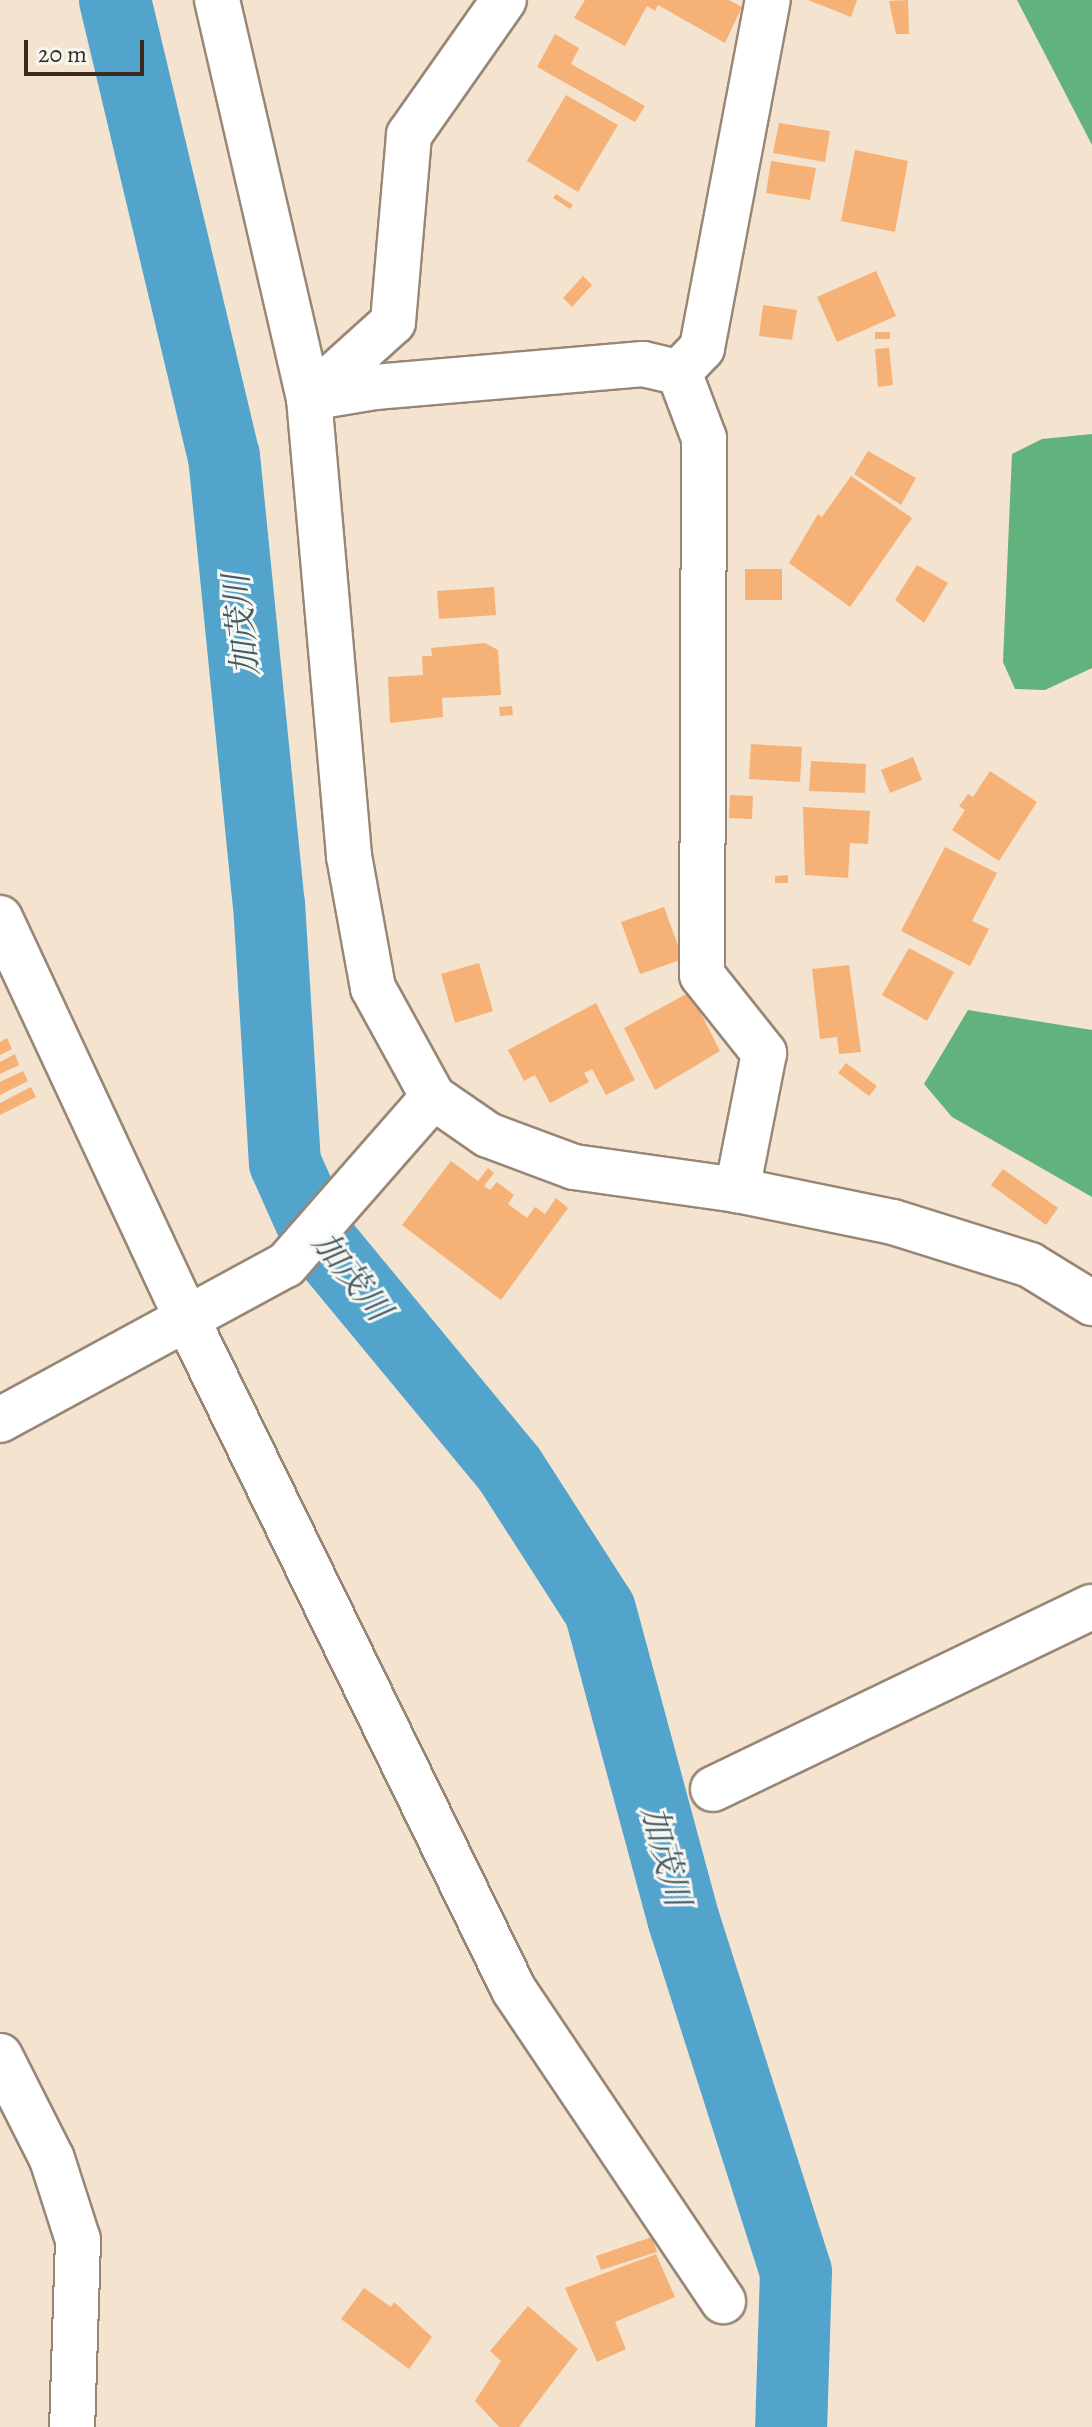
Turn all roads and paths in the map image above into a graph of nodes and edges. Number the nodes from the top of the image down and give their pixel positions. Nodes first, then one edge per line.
1 (217, 0) edge
2 (504, 0) edge
3 (768, 0) edge
4 (679, 372) junction
5 (309, 398) junction
6 (0, 918) edge
7 (433, 1097) junction
8 (737, 1190) junction
9 (1092, 1303) edge
10 (186, 1317) junction
11 (0, 1420) edge
12 (1092, 1607) edge
13 (713, 1789) dead end
14 (0, 2056) edge
15 (723, 2301) dead end
16 (72, 2427) edge

1 - 5 street
2 - 5 street
3 - 4 street
4 - 5 street
4 - 8 street
5 - 7 street
6 - 10 street
7 - 8 street
7 - 10 street
8 - 9 street
10 - 11 street
10 - 15 street
12 - 13 street
14 - 16 street

